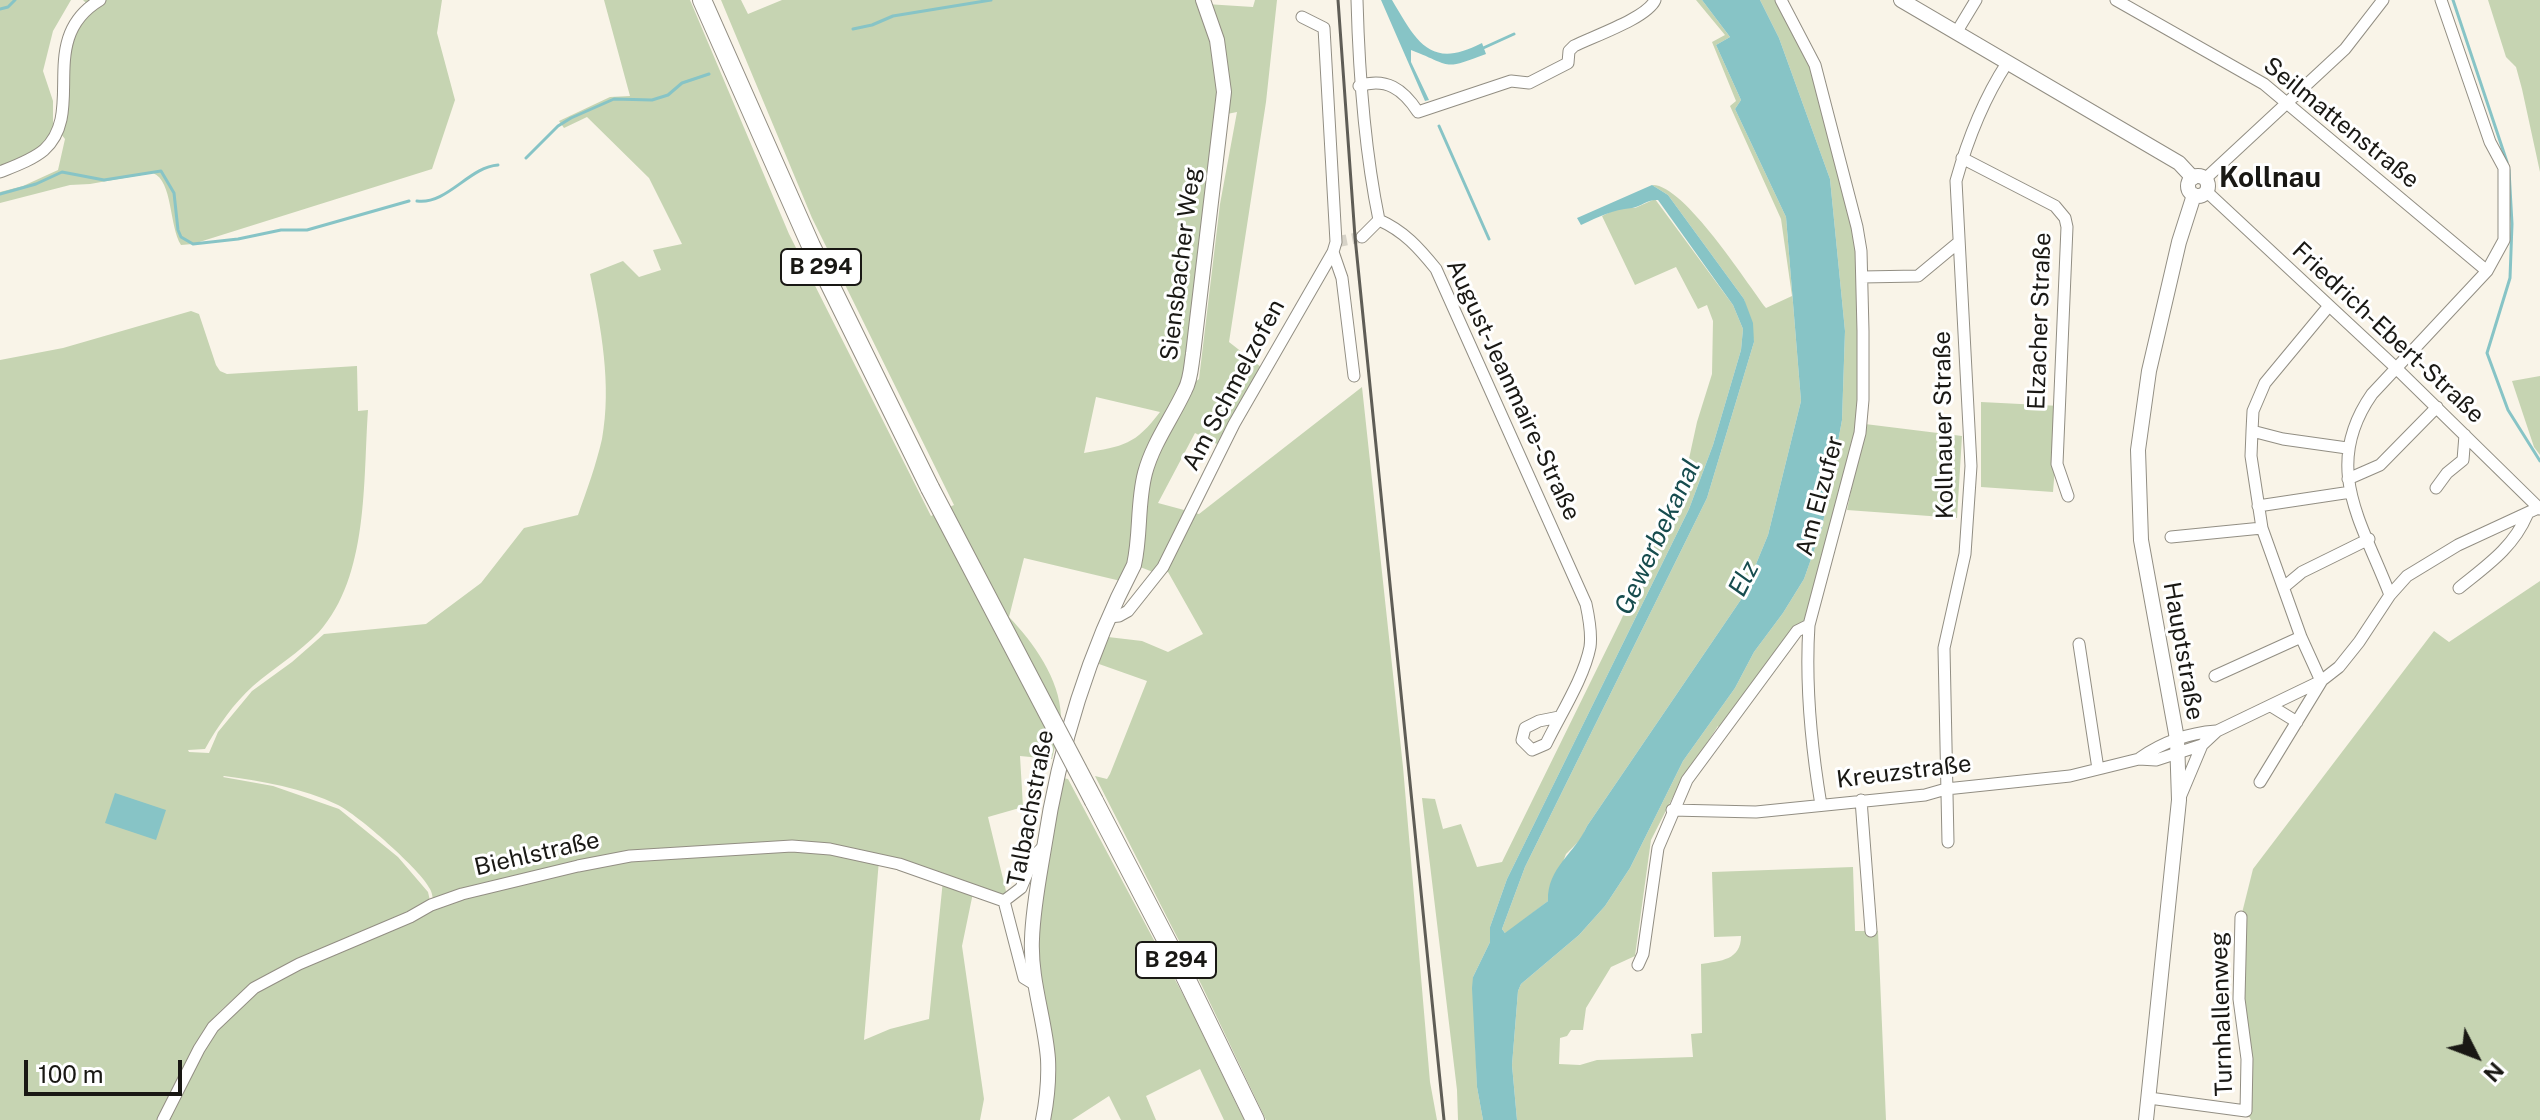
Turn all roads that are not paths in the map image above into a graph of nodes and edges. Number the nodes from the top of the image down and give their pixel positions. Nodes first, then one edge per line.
1 (100, 0) edge
2 (702, 0) edge
3 (1203, 0) edge
4 (1357, 0) edge
5 (1655, 0) edge
6 (1781, 0) edge
7 (1901, 0) edge
8 (1976, 0) edge
9 (2116, 0) edge
10 (2383, 0) edge
11 (2441, 0) edge
12 (1302, 17) dead end
13 (1956, 33) junction
14 (2007, 63) junction
15 (1359, 86) junction
16 (2287, 103) junction
17 (1962, 158) junction
18 (0, 172) edge
19 (2199, 186) junction
20 (1379, 220) junction
21 (1362, 237) tunnel mouth
22 (1959, 242) junction
23 (1333, 252) junction
24 (2487, 271) junction
25 (1862, 277) junction
26 (2328, 307) junction
27 (2395, 367) junction
28 (1354, 376) dead end
29 (2437, 407) junction
30 (2252, 431) junction
31 (2465, 435) junction
32 (2347, 448) junction
33 (2349, 486) junction
34 (2436, 488) dead end
35 (2068, 496) dead end
36 (2258, 506) junction
37 (2539, 508) edge
38 (2527, 515) junction
39 (2262, 528) junction
40 (2171, 537) dead end
41 (2369, 539) junction
42 (2284, 587) junction
43 (2459, 588) dead end
44 (2390, 595) junction
45 (1109, 617) junction
46 (1809, 625) junction
47 (2301, 637) junction
48 (2079, 644) dead end
49 (2215, 676) dead end
50 (2321, 681) junction
51 (2271, 706) junction
52 (1559, 717) dead end
53 (2297, 722) junction
54 (2217, 731) junction
55 (2202, 745) junction
56 (2178, 746) junction
57 (2098, 769) junction
58 (2260, 782) dead end
59 (1946, 789) junction
60 (1861, 800) junction
61 (2179, 800) junction
62 (1821, 805) junction
63 (1672, 810) junction
64 (1948, 842) dead end
65 (1044, 846) junction
66 (1004, 901) junction
67 (2241, 917) dead end
68 (1871, 931) dead end
69 (1638, 965) dead end
70 (1034, 984) junction
71 (2149, 1098) junction
72 (2218, 1114) edge
73 (163, 1120) edge
74 (1043, 1120) edge
75 (1255, 1120) edge
76 (2146, 1120) edge

1 - 18 street
2 - 75 highway, B 294, bridge
3 - 45 street, Siensbacher Weg
4 - 15 street
5 - 15 street
6 - 25 street, Am Elzufer
7 - 13 street
8 - 13 street
9 - 16 street, Seilmattenstraße
10 - 16 street
11 - 24 street
12 - 23 street, Am Schmelzofen
13 - 14 street
14 - 17 street, Kollnauer Straße
14 - 19 street
15 - 20 street
16 - 19 street
16 - 24 street, Seilmattenstraße
17 - 22 street, Kollnauer Straße
17 - 35 street, Elzacher Straße
19 - 26 street, Friedrich-Ebert-Straße
19 - 56 street, Hauptstraße
20 - 21 street
20 - 52 street, August-Jeanmaire-Straße
22 - 25 street
22 - 59 street, Kollnauer Straße
23 - 28 street, Am Schmelzofen
23 - 45 street, Am Schmelzofen
24 - 27 street
25 - 46 street, Am Elzufer
26 - 27 street, Friedrich-Ebert-Straße
26 - 30 street
27 - 29 street, Friedrich-Ebert-Straße
27 - 32 street
29 - 31 street, Friedrich-Ebert-Straße
29 - 33 street
30 - 32 street
30 - 36 street
31 - 34 street
31 - 37 street, Friedrich-Ebert-Straße
32 - 33 street
33 - 36 street
33 - 41 street
36 - 39 street
37 - 38 street
38 - 43 street
38 - 44 street
39 - 40 street
39 - 42 street
41 - 42 street
41 - 44 street
42 - 47 street
44 - 50 street
45 - 65 street, Talbachstraße
46 - 62 street, Am Elzufer
46 - 63 street
47 - 49 street
47 - 50 street
48 - 57 street
50 - 51 street
50 - 53 street
51 - 53 street
51 - 54 street
53 - 58 street
54 - 55 street
54 - 56 street
55 - 56 street
55 - 61 street
56 - 57 street, Kreuzstraße
56 - 61 street, Hauptstraße
57 - 59 street, Kreuzstraße
59 - 60 street, Kreuzstraße
59 - 64 street, Kollnauer Straße
60 - 62 street, Kreuzstraße
60 - 68 street
61 - 71 street, Hauptstraße
62 - 63 street, Kreuzstraße
63 - 69 street
65 - 66 street
65 - 70 street, Talbachstraße
66 - 70 street
66 - 73 street, Biehlstraße
67 - 72 street, Turnhallenweg
70 - 74 street, Talbachstraße
71 - 72 street
71 - 76 street, Hauptstraße

